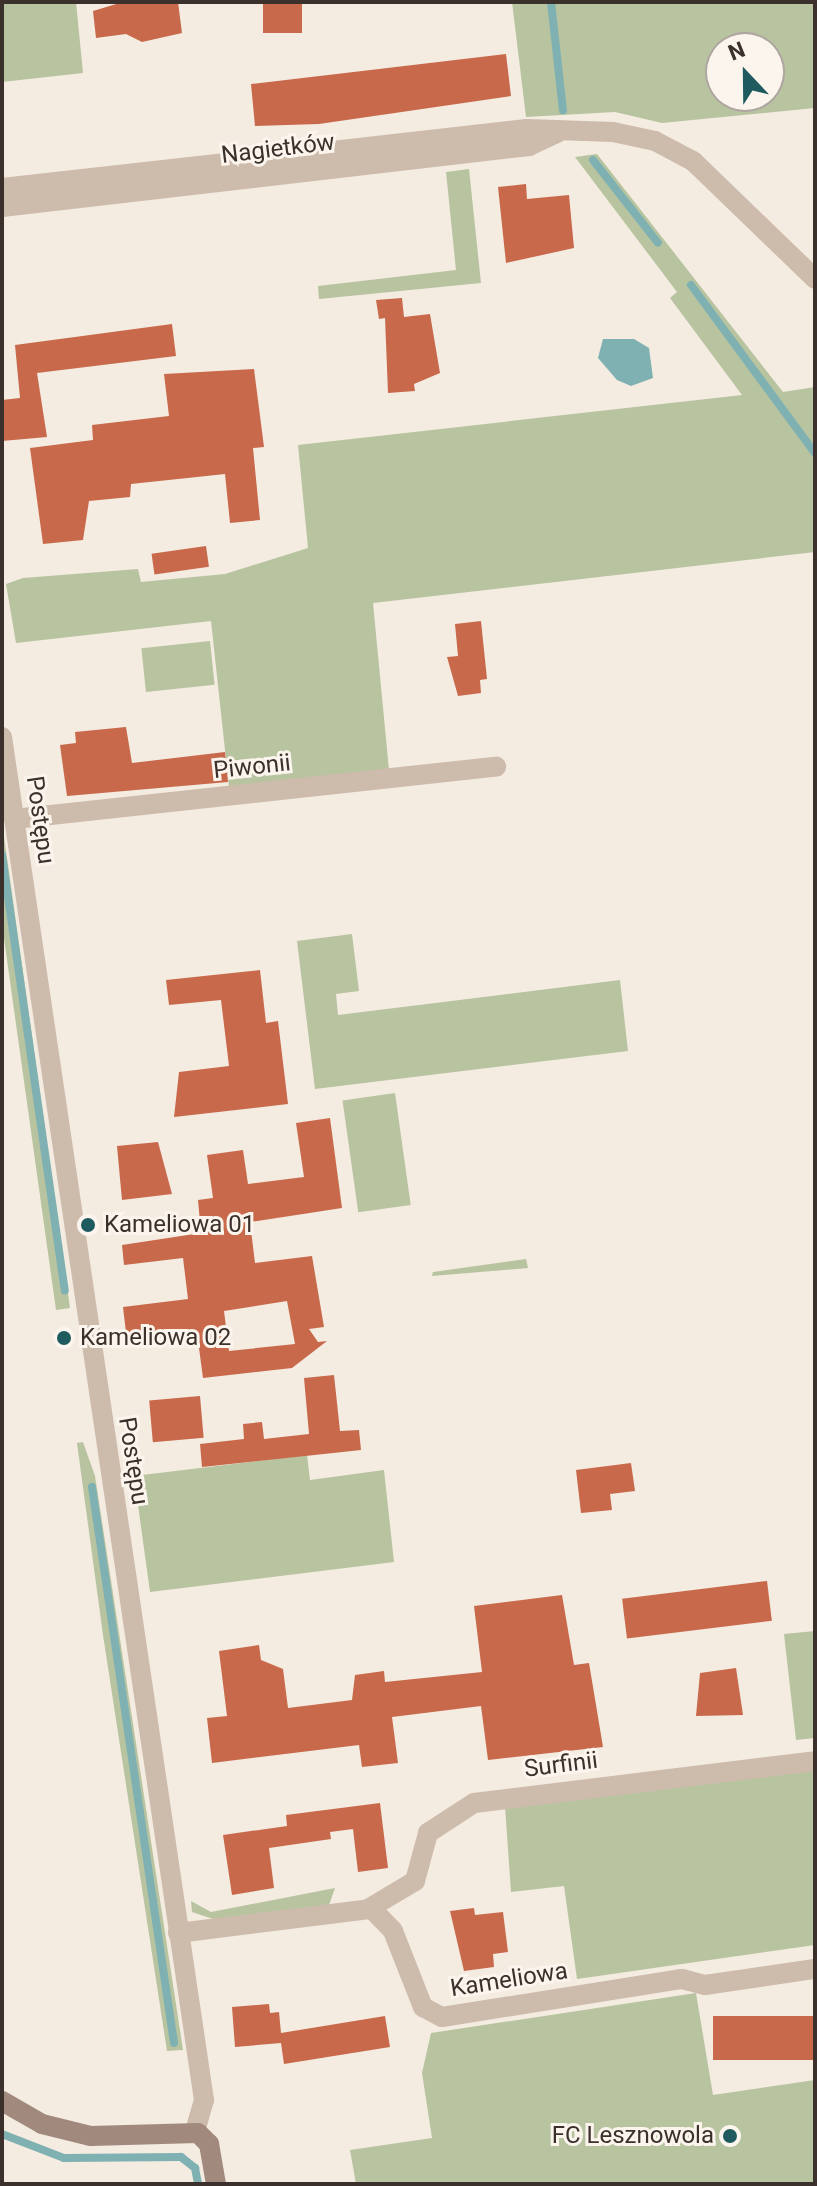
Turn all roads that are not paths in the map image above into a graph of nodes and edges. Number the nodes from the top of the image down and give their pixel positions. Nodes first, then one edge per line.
1 (557, 133) junction
2 (2, 188) edge
3 (2, 207) edge
4 (815, 279) edge
5 (2, 737) edge
6 (496, 767) dead end
7 (14, 819) junction
8 (815, 1761) edge
9 (368, 1909) junction
10 (178, 1933) junction
11 (815, 1969) edge
12 (2, 2101) edge
13 (195, 2132) junction
14 (216, 2184) edge

1 - 2 street, Nagietków
1 - 3 street, Nagietków
1 - 4 street, Nagietków
5 - 7 street, Postępu
6 - 7 street, Piwonii
7 - 10 street, Postępu
8 - 9 street, Surfinii
9 - 10 street
9 - 11 street, Kameliowa
10 - 13 street, Postępu
12 - 13 street
13 - 14 street

